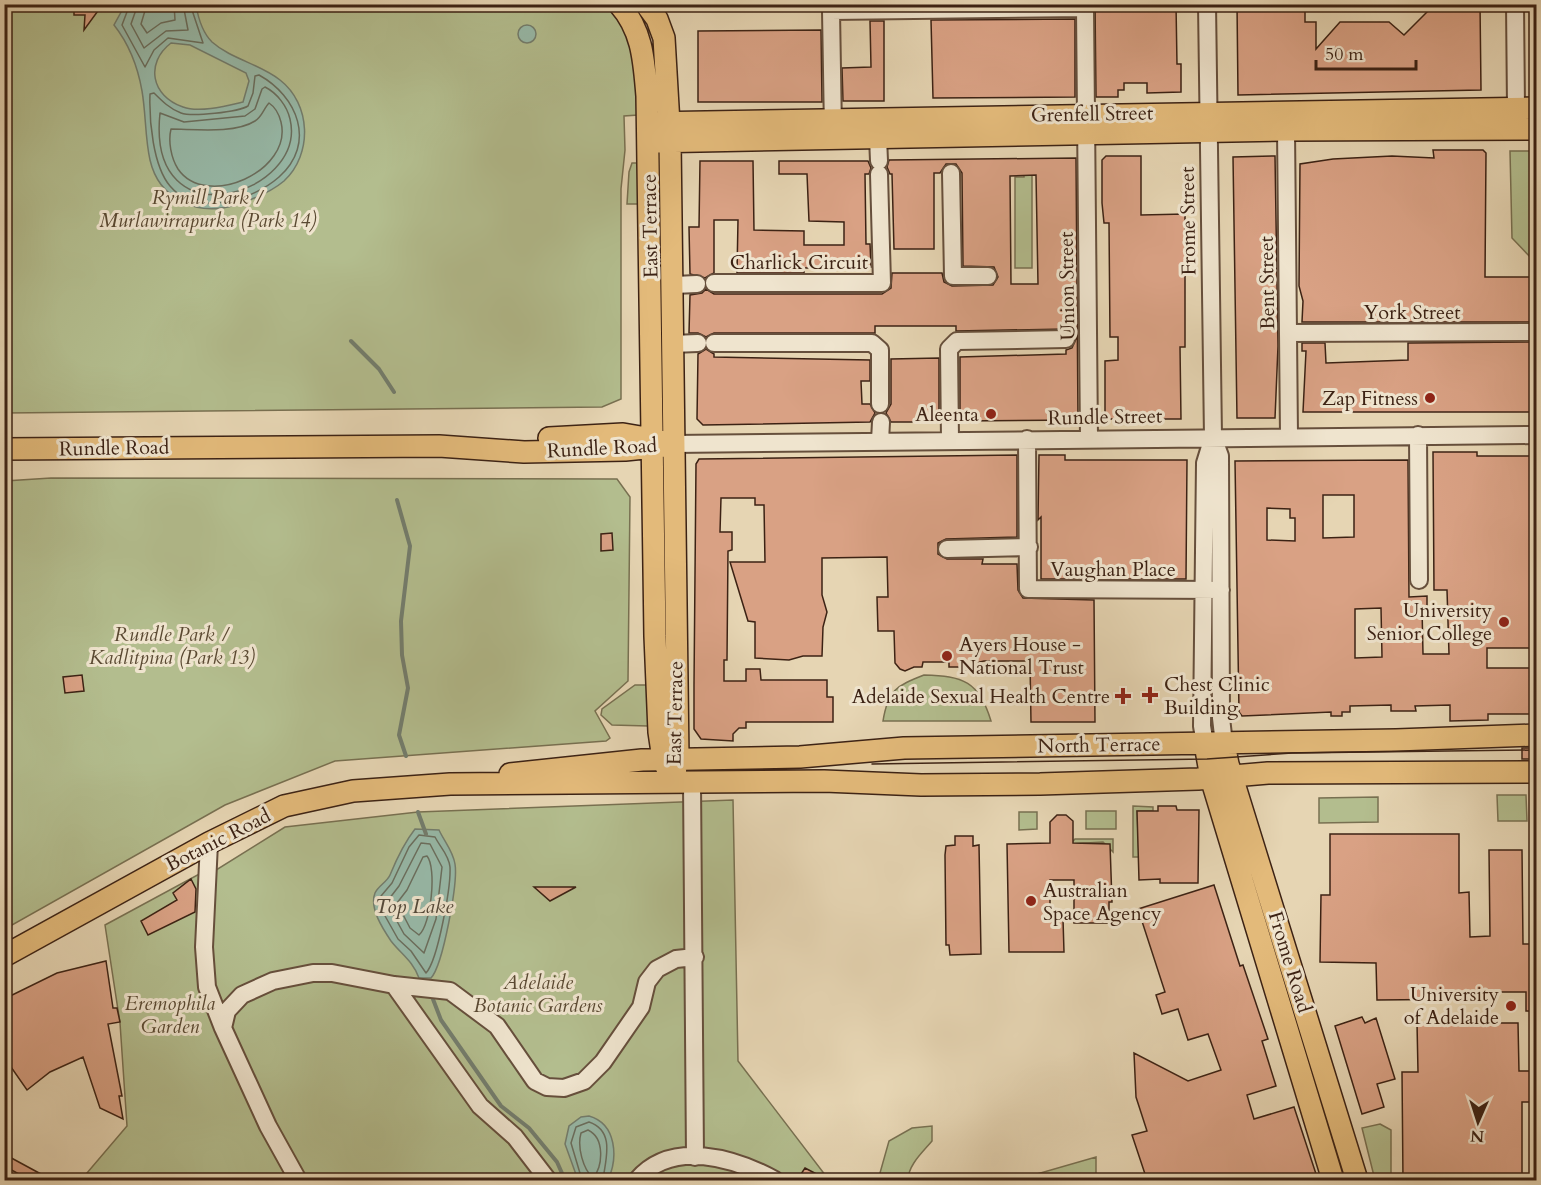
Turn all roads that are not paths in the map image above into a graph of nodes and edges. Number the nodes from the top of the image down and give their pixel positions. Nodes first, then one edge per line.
1 (619, 4) edge
2 (646, 4) edge
3 (1207, 4) edge
4 (1515, 4) edge
5 (892, 7) edge
6 (1526, 108) edge
7 (1207, 122) junction
8 (1086, 124) junction
9 (932, 127) junction
10 (833, 128) junction
11 (1536, 129) edge
12 (1286, 130) junction
13 (659, 132) junction
14 (878, 137) junction
15 (951, 173) dead end
16 (988, 276) dead end
17 (714, 283) dead end
18 (697, 284) dead end
19 (674, 285) junction
20 (651, 291) junction
21 (1536, 332) edge
22 (1288, 333) junction
23 (1079, 339) junction
24 (672, 344) junction
25 (651, 349) junction
26 (880, 404) dead end
27 (881, 422) dead end
28 (1418, 435) junction
29 (1536, 435) edge
30 (1289, 436) junction
31 (1213, 437) junction
32 (1089, 438) junction
33 (1027, 439) junction
34 (950, 440) junction
35 (880, 441) junction
36 (652, 443) junction
37 (673, 444) junction
38 (4, 449) edge
39 (1029, 547) junction
40 (948, 549) dead end
41 (1419, 580) dead end
42 (1203, 590) junction
43 (1221, 590) junction
44 (676, 635) junction
45 (655, 636) junction
46 (1536, 735) edge
47 (1214, 744) junction
48 (670, 758) junction
49 (1536, 772) edge
50 (1221, 777) junction
51 (682, 783) junction
52 (450, 784) junction
53 (208, 843) junction
54 (4, 956) edge
55 (695, 957) junction
56 (394, 985) junction
57 (248, 992) junction
58 (210, 994) junction
59 (223, 1028) junction
60 (695, 1148) junction
61 (298, 1180) edge
62 (548, 1180) edge
63 (637, 1180) edge
64 (775, 1180) edge
65 (1332, 1180) edge
66 (1357, 1180) edge

1 - 13 main road, East Terrace
2 - 13 main road, East Terrace
3 - 7 street, Frome Street
4 - 6 street
5 - 8 street, Union Street
5 - 10 street
6 - 7 main road, Grenfell Street
7 - 8 main road, Grenfell Street
7 - 12 main road, Grenfell Street
7 - 31 street, Frome Street
8 - 9 main road, Grenfell Street
8 - 23 street, Union Street
9 - 10 main road, Grenfell Street
9 - 14 main road, Grenfell Street
10 - 13 main road, Grenfell Street
10 - 14 main road, Grenfell Street
11 - 12 main road, Grenfell Street
12 - 22 street, Bent Street
13 - 19 main road, East Terrace
13 - 20 main road, East Terrace
14 - 17 street, Charlick Circuit
15 - 16 street
18 - 19 street
19 - 20 main road
19 - 24 main road, East Terrace
20 - 25 main road, East Terrace
21 - 22 street, York Street
22 - 30 street, Bent Street
23 - 32 street, Union Street
23 - 34 street
24 - 25 main road
24 - 26 street
24 - 37 main road, East Terrace
25 - 36 main road, East Terrace
27 - 35 street
28 - 29 street, Rundle Street
28 - 30 street, Rundle Street
28 - 41 street
30 - 31 street, Rundle Street
31 - 32 street, Rundle Street
31 - 42 street, Frome Street
31 - 43 street, Frome Street
32 - 33 street, Rundle Street
33 - 34 street, Rundle Street
33 - 39 street, Vaughan Place
34 - 35 street, Rundle Street
35 - 37 street, Rundle Street
36 - 37 main road, Rundle Road
36 - 38 main road, Rundle Road
36 - 45 main road, East Terrace
37 - 44 main road, East Terrace
39 - 40 street
39 - 42 street, Vaughan Place
42 - 43 street
42 - 47 street, Frome Street
43 - 47 street, Frome Street
44 - 45 main road
44 - 48 main road, East Terrace
45 - 48 main road, East Terrace
46 - 47 main road, North Terrace
47 - 48 main road, North Terrace
47 - 50 main road, Frome Road
48 - 51 main road, East Terrace
48 - 52 main road, Botanic Road
49 - 50 main road, North Terrace
50 - 51 main road, North Terrace
50 - 65 main road, Frome Road
50 - 66 main road, Frome Road
51 - 52 main road, Botanic Road
51 - 55 street
52 - 53 main road, Botanic Road
53 - 54 main road, Botanic Road
53 - 58 street
55 - 56 street
55 - 60 street
56 - 57 street
56 - 62 street
57 - 58 street
57 - 59 street
58 - 59 street
59 - 61 street
60 - 63 street
60 - 64 street

